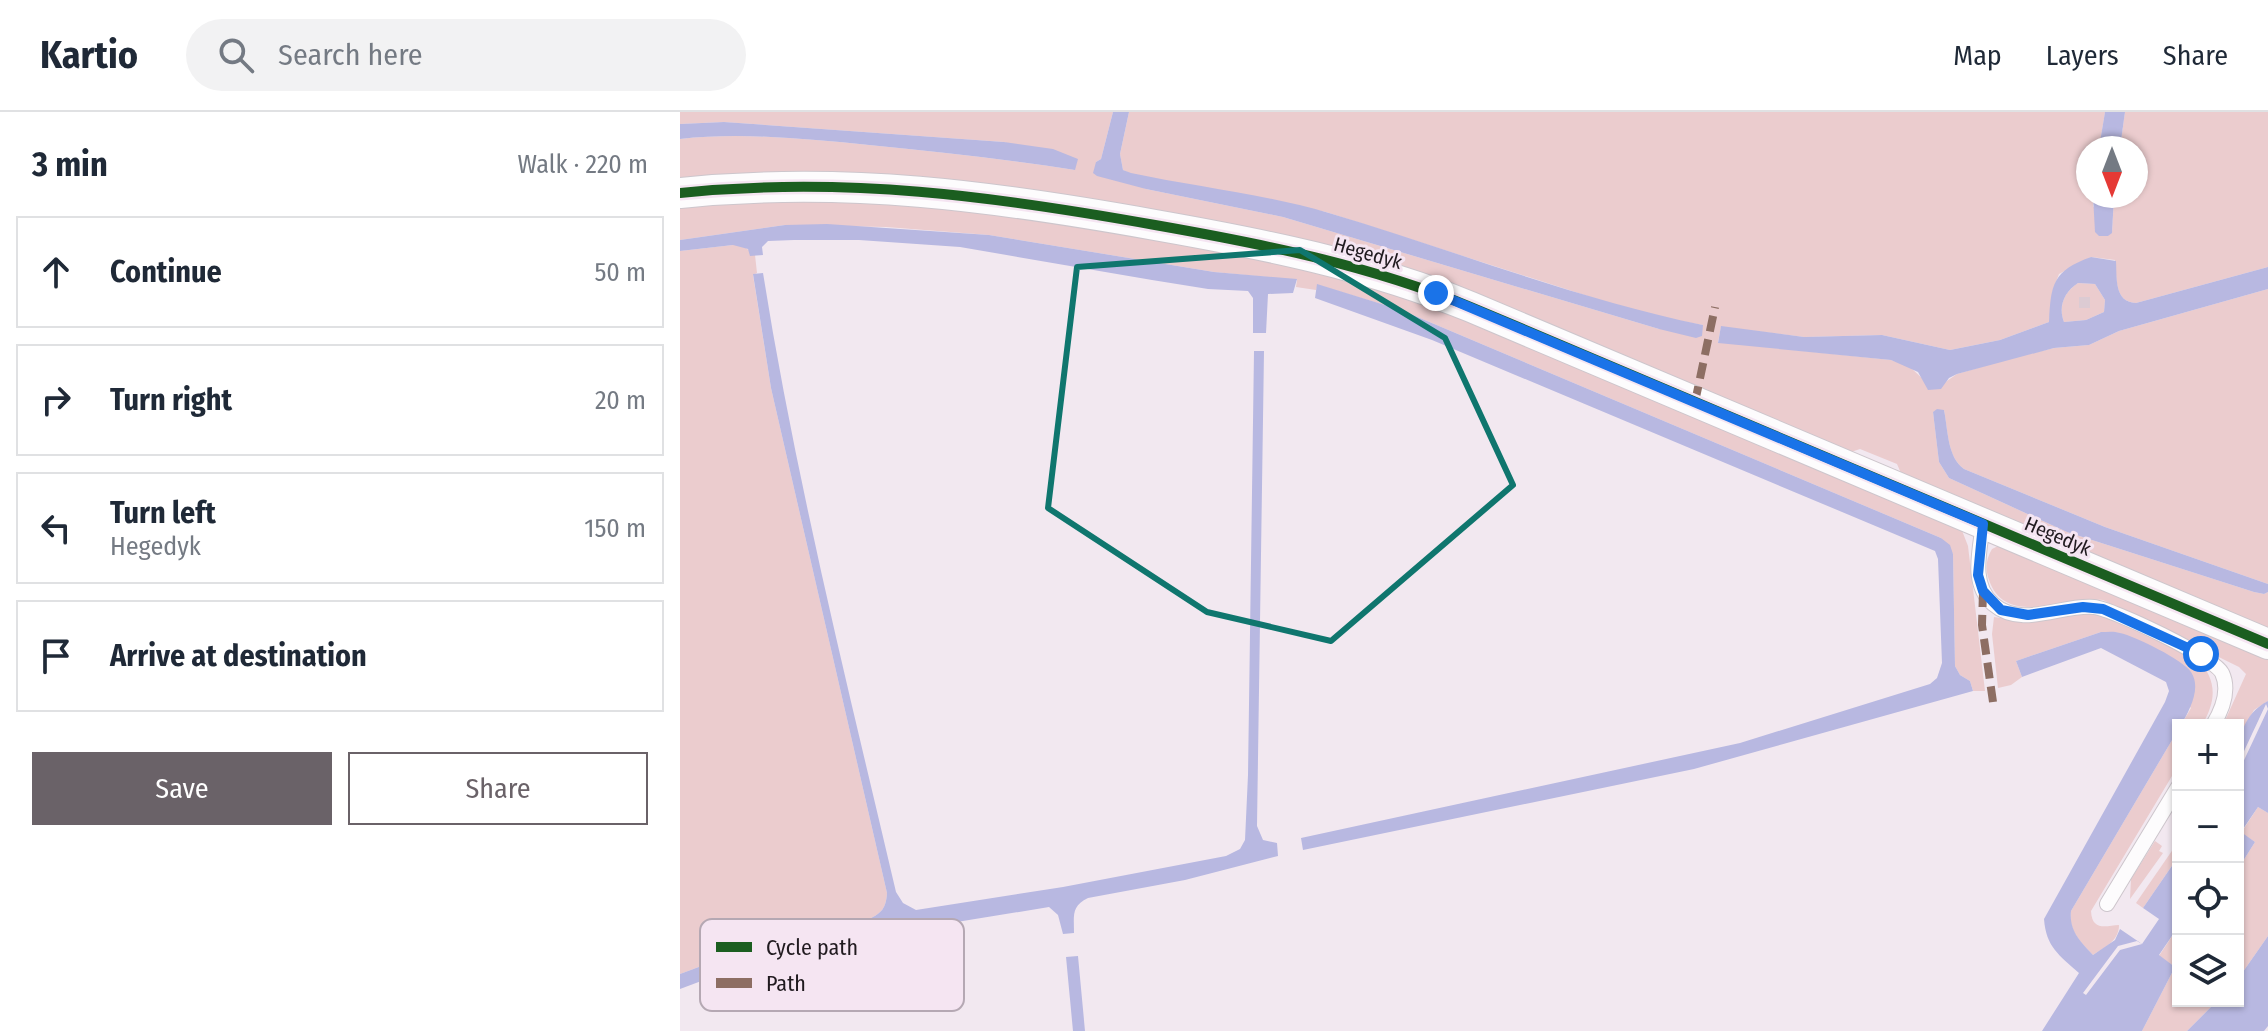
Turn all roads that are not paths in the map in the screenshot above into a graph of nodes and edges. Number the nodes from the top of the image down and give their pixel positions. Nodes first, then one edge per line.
1 (680, 193) edge
2 (1983, 524) junction
3 (2268, 644) edge
4 (2215, 719) edge
5 (2176, 791) edge
6 (2107, 904) dead end

1 - 2 street, Hegedyk
2 - 3 street, Hegedyk
2 - 4 lane
5 - 6 lane

